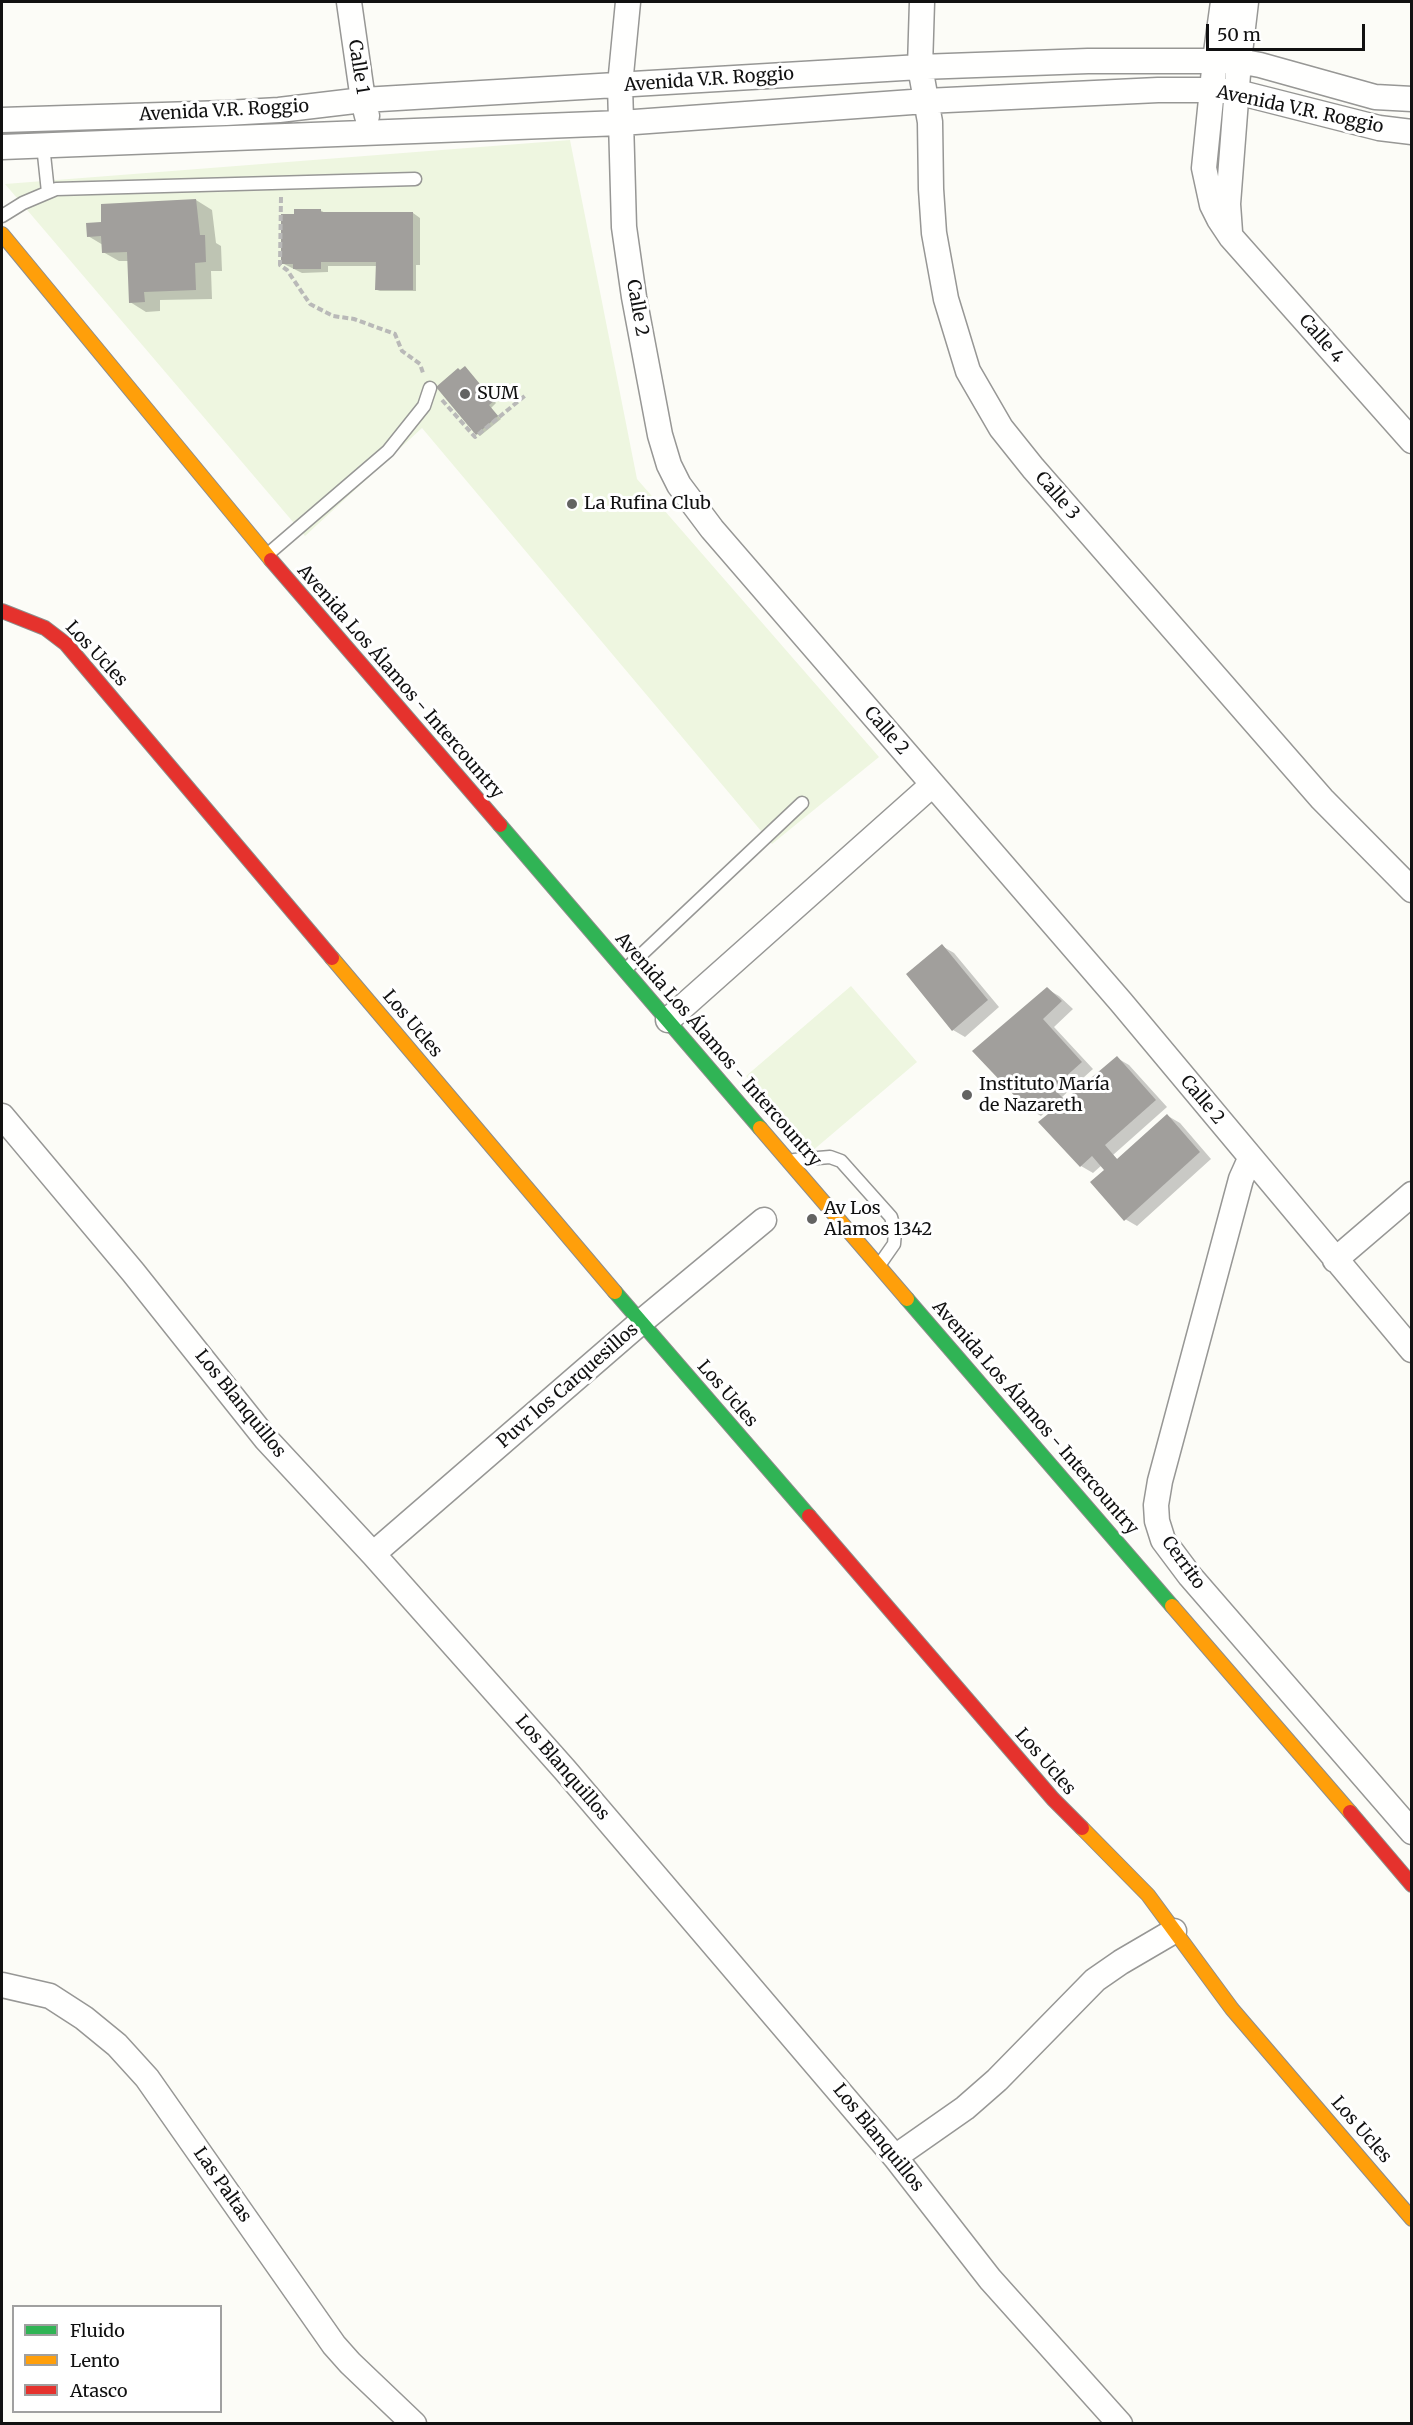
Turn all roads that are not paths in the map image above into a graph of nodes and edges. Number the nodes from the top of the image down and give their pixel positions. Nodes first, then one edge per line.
1 (349, 2) edge
2 (628, 2) edge
3 (922, 2) edge
4 (1223, 2) edge
5 (1246, 2) edge
6 (1215, 60) junction
7 (1239, 61) junction
8 (920, 67) junction
9 (620, 85) junction
10 (1225, 91) junction
11 (1412, 99) edge
12 (363, 100) junction
13 (926, 101) junction
14 (226, 112) junction
15 (2, 120) edge
16 (621, 123) junction
17 (1412, 132) edge
18 (372, 133) junction
19 (228, 138) junction
20 (43, 145) junction
21 (2, 147) edge
22 (415, 179) dead end
23 (48, 192) junction
24 (2, 216) edge
25 (2, 234) edge
26 (430, 388) road end
27 (1412, 441) edge
28 (267, 555) junction
29 (2, 611) edge
30 (932, 785) junction
31 (802, 803) dead end
32 (1412, 890) edge
33 (625, 970) junction
34 (668, 1020) junction
35 (2, 1116) edge
36 (1250, 1159) junction
37 (790, 1161) junction
38 (1412, 1194) edge
39 (764, 1220) dead end
40 (1335, 1260) junction
41 (879, 1264) junction
42 (641, 1322) junction
43 (1412, 1350) edge
44 (373, 1554) junction
45 (1412, 1832) edge
46 (1412, 1885) edge
47 (1174, 1931) junction
48 (2, 1984) edge
49 (895, 2157) junction
50 (1412, 2219) edge
51 (414, 2424) edge
52 (1120, 2424) edge

1 - 12 street, Calle 1
2 - 9 street, Calle 2
3 - 8 street, Calle 3
4 - 6 street, Calle 4
5 - 7 street, Calle 4
6 - 7 street, Avenida V.R. Roggio
6 - 8 street, Avenida V.R. Roggio
6 - 10 street, Calle 4
7 - 10 street, Calle 4
7 - 11 street, Avenida V.R. Roggio
8 - 9 street, Avenida V.R. Roggio
8 - 13 street, Calle 3
9 - 12 street, Avenida V.R. Roggio
9 - 16 street, Calle 2
10 - 13 street, Avenida V.R. Roggio
10 - 17 street, Avenida V.R. Roggio
10 - 27 street, Calle 4
12 - 14 street, Avenida V.R. Roggio
12 - 18 street, Calle 1
13 - 16 street, Avenida V.R. Roggio
13 - 32 street, Calle 3
14 - 15 street, Avenida V.R. Roggio
14 - 19 street
16 - 18 street, Avenida V.R. Roggio
16 - 30 street, Calle 2
18 - 19 street, Avenida V.R. Roggio
19 - 20 street, Avenida V.R. Roggio
20 - 21 street, Avenida V.R. Roggio
20 - 23 lane
22 - 23 lane
23 - 24 lane
25 - 28 main road, Avenida Los Álamos - Intercountry
26 - 28 lane
28 - 33 main road, Avenida Los Álamos - Intercountry
29 - 42 main road, Los Ucles
30 - 34 street
30 - 36 street, Calle 2
31 - 33 lane
33 - 34 main road, Avenida Los Álamos - Intercountry
34 - 37 main road, Avenida Los Álamos - Intercountry
35 - 44 street, Los Blanquillos
36 - 40 street, Calle 2
36 - 45 street, Cerrito
37 - 41 main road, Avenida Los Álamos - Intercountry
37 - 41 lane
38 - 40 street
39 - 42 street, Puvr los Carquesillos
40 - 43 street, Calle 2
41 - 46 main road, Avenida Los Álamos - Intercountry
42 - 44 street, Puvr los Carquesillos
42 - 47 main road, Los Ucles
44 - 49 street, Los Blanquillos
47 - 49 street
47 - 50 main road, Los Ucles
48 - 51 street, Las Paltas
49 - 52 street, Los Blanquillos

